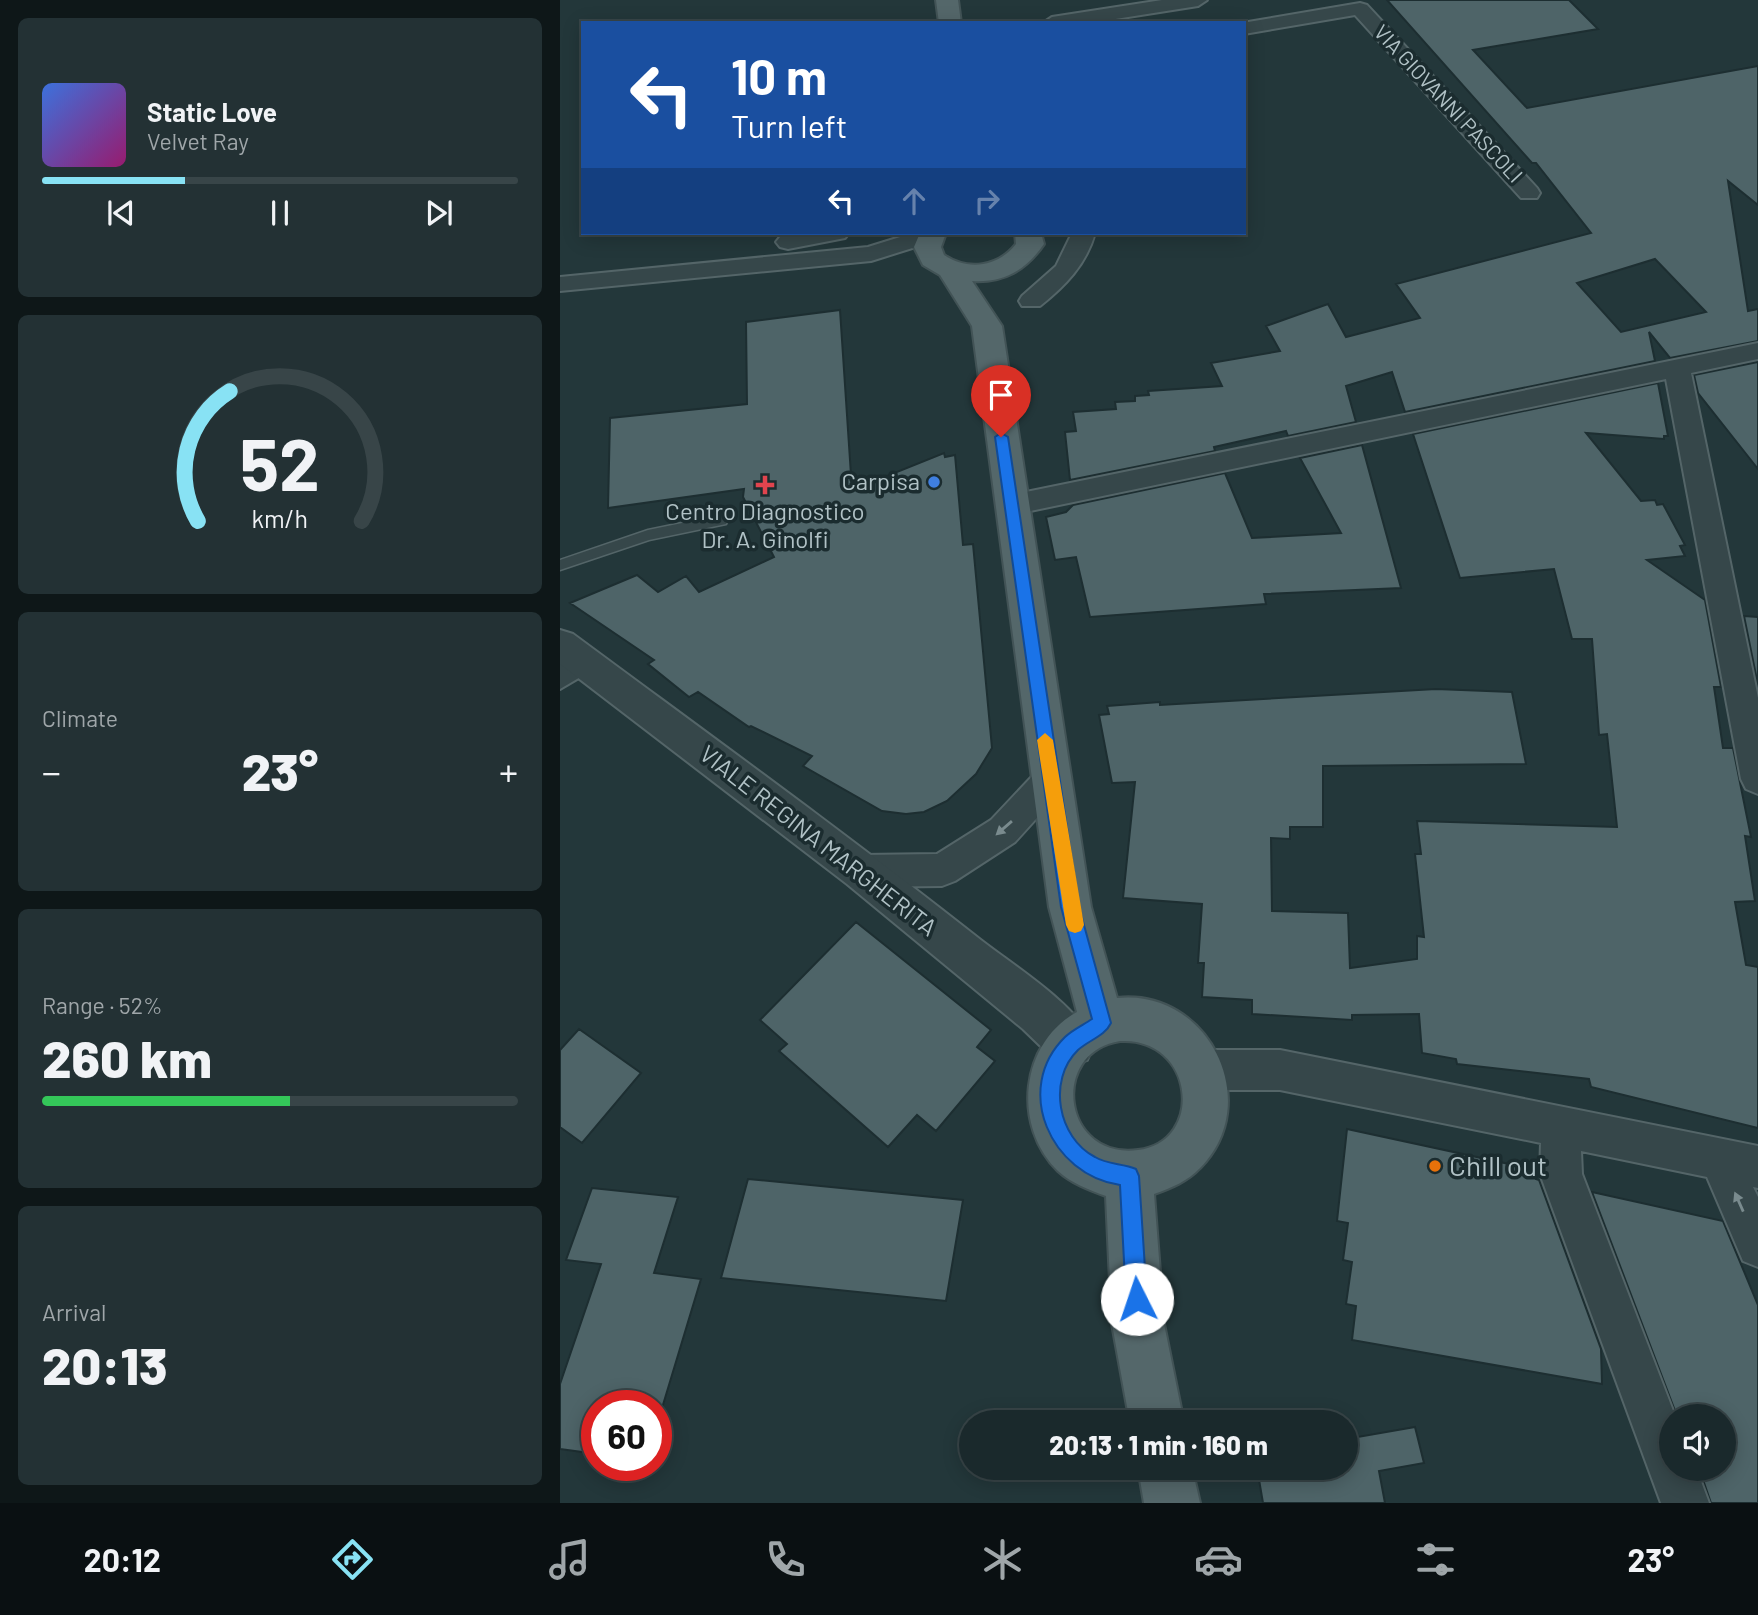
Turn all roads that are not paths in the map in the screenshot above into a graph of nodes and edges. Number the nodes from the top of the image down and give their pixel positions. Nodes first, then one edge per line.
1 (947, 0) edge
2 (1198, 0) edge
3 (950, 21) edge
4 (1065, 21) edge
5 (1246, 28) edge
6 (1529, 193) dead end
7 (828, 235) edge
8 (929, 235) edge
9 (932, 235) edge
10 (1028, 235) edge
11 (1082, 235) edge
12 (705, 249) dead end
13 (871, 254) junction
14 (1016, 263) junction
15 (944, 268) junction
16 (560, 284) edge
17 (1031, 301) dead end
18 (987, 326) junction
19 (1758, 351) edge
20 (1677, 370) junction
21 (1011, 505) junction
22 (720, 520) dead end
23 (560, 565) edge
24 (568, 660) edge
25 (1051, 779) junction
26 (1758, 779) edge
27 (862, 871) junction
28 (1086, 1033) junction
29 (1202, 1070) junction
30 (1561, 1127) junction
31 (1739, 1163) edge
32 (1129, 1176) junction
33 (1758, 1246) edge
34 (1155, 1410) edge
35 (1659, 1433) edge
36 (1167, 1480) edge
37 (1677, 1481) edge
38 (1171, 1503) edge
39 (1685, 1503) edge

1 - 3 main road
2 - 4 street
5 - 6 street, VIA GIOVANNI PASCOLI
7 - 12 street
8 - 13 street
9 - 15 main road
10 - 14 main road
11 - 17 street
13 - 15 street
13 - 16 street
14 - 15 main road
14 - 18 main road
15 - 18 main road
18 - 21 main road
19 - 20 street
20 - 21 street
20 - 26 street
21 - 25 main road
22 - 23 lane
24 - 27 street, VIALE REGINA MARGHERITA
25 -> 27 street
25 - 28 main road
27 - 28 street, VIALE REGINA MARGHERITA
28 - 29 main road
28 - 32 main road
29 - 30 street
29 - 32 main road
30 - 31 street
30 - 35 street
33 -> 31 street
32 - 34 main road
36 - 38 main road
37 - 39 street

